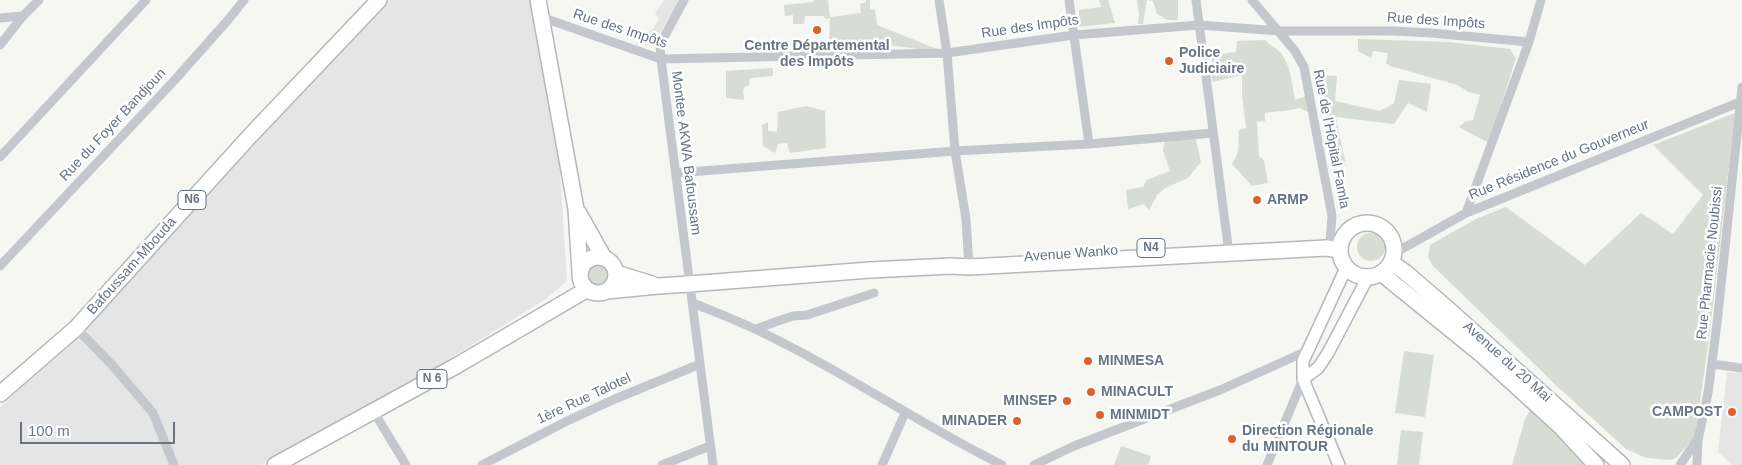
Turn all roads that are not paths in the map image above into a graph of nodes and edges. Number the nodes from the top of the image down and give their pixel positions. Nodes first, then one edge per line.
1 (39, 0) edge
2 (146, 0) edge
3 (244, 0) edge
4 (379, 0) edge
5 (538, 0) edge
6 (684, 0) edge
7 (939, 0) edge
8 (1069, 0) edge
9 (1196, 0) edge
10 (1252, 0) edge
11 (1541, 0) edge
12 (23, 16) junction
13 (541, 17) junction
14 (0, 18) edge
15 (1199, 24) junction
16 (1280, 31) junction
17 (1074, 34) junction
18 (1529, 42) junction
19 (0, 45) edge
20 (946, 53) junction
21 (660, 59) junction
22 (1742, 87) edge
23 (1740, 102) junction
24 (1212, 133) junction
25 (1089, 144) junction
26 (955, 151) junction
27 (0, 157) edge
28 (676, 173) junction
29 (576, 209) junction
30 (1466, 213) junction
31 (1337, 243) junction
32 (1229, 248) junction
33 (604, 258) junction
34 (969, 264) junction
35 (0, 266) edge
36 (1384, 266) junction
37 (1346, 268) junction
38 (580, 272) junction
39 (616, 273) junction
40 (690, 284) junction
41 (658, 286) junction
42 (586, 290) junction
43 (607, 291) junction
44 (874, 293) dead end
45 (694, 303) junction
46 (76, 328) junction
47 (756, 329) junction
48 (1307, 351) junction
49 (700, 364) junction
50 (1712, 364) junction
51 (1742, 368) edge
52 (1303, 379) junction
53 (0, 394) edge
54 (374, 412) junction
55 (905, 413) junction
56 (1698, 440) junction
57 (710, 446) junction
58 (174, 465) edge
59 (276, 465) edge
60 (406, 465) edge
61 (482, 465) edge
62 (662, 465) edge
63 (713, 465) edge
64 (882, 465) edge
65 (1002, 465) edge
66 (1034, 465) edge
67 (1267, 465) edge
68 (1339, 465) edge
69 (1596, 465) edge
70 (1622, 465) edge
71 (1680, 465) edge
72 (1697, 465) edge

1 - 12 street
2 - 27 street
3 - 35 street, Rue du Foyer Bandjoun
4 - 46 highway, Bafoussam-Mbouda / N6
5 - 13 highway
6 - 21 street, Montee AKWA Bafoussam
7 - 20 street
8 - 17 street
9 - 15 street
10 - 16 street, Rue de l'Hôpital Famla
11 - 18 street
12 - 14 street
12 - 19 street
13 - 21 street, Rue des Impôts
13 - 29 highway
15 - 16 street, Rue des Impôts
15 - 17 street, Rue des Impôts
15 - 24 street
16 - 18 street, Rue des Impôts
16 - 31 street, Rue de l'Hôpital Famla
17 - 20 street, Rue des Impôts
17 - 25 street
18 - 30 street
20 - 21 street, Rue des Impôts
20 - 26 street
21 - 28 street, Montee AKWA Bafoussam
22 - 23 street, Rue Pharmacie Noubissi
23 - 30 street, Rue Résidence du Gouverneur
23 - 50 street, Rue Pharmacie Noubissi
24 - 25 street
24 - 32 street
25 - 26 street
26 - 28 street
26 - 34 street
28 - 40 street, Montee AKWA Bafoussam
29 - 33 highway
29 - 38 highway
30 - 36 street, Rue Résidence du Gouverneur
31 - 32 highway, Avenue Wanko / N4
31 - 36 highway
31 - 37 highway
32 - 34 highway, Avenue Wanko / N4
33 - 38 highway
33 - 39 highway
34 - 40 highway, Avenue Wanko / N4
36 - 37 highway
36 - 52 street
36 - 69 highway, Avenue du 20 Mai
36 - 70 highway, Avenue du 20 Mai
37 - 48 street
38 - 42 highway
39 - 41 highway, Avenue Wanko / N4
39 - 43 highway
40 - 41 highway, Avenue Wanko / N4
40 - 45 street, Montee AKWA Bafoussam
41 - 43 highway, Avenue Wanko / N4
42 - 43 highway
42 - 54 highway, N 6
44 - 47 street
45 - 47 street
45 - 49 street, Montee AKWA Bafoussam
46 - 53 highway, Bafoussam-Mbouda / N6
46 - 58 street
47 - 55 street
48 - 52 street
48 - 66 street
49 - 57 street, Montee AKWA Bafoussam
49 - 61 street, 1ère Rue Talotel
50 - 51 street
50 - 56 street, Rue Pharmacie Noubissi
52 - 67 street
52 - 68 street
54 - 59 highway, N 6
54 - 60 street
55 - 64 street
55 - 65 street
56 - 71 street, Rue Pharmacie Noubissi
56 - 72 street, Rue Pharmacie Noubissi
57 - 62 street
57 - 63 street, Montee AKWA Bafoussam

